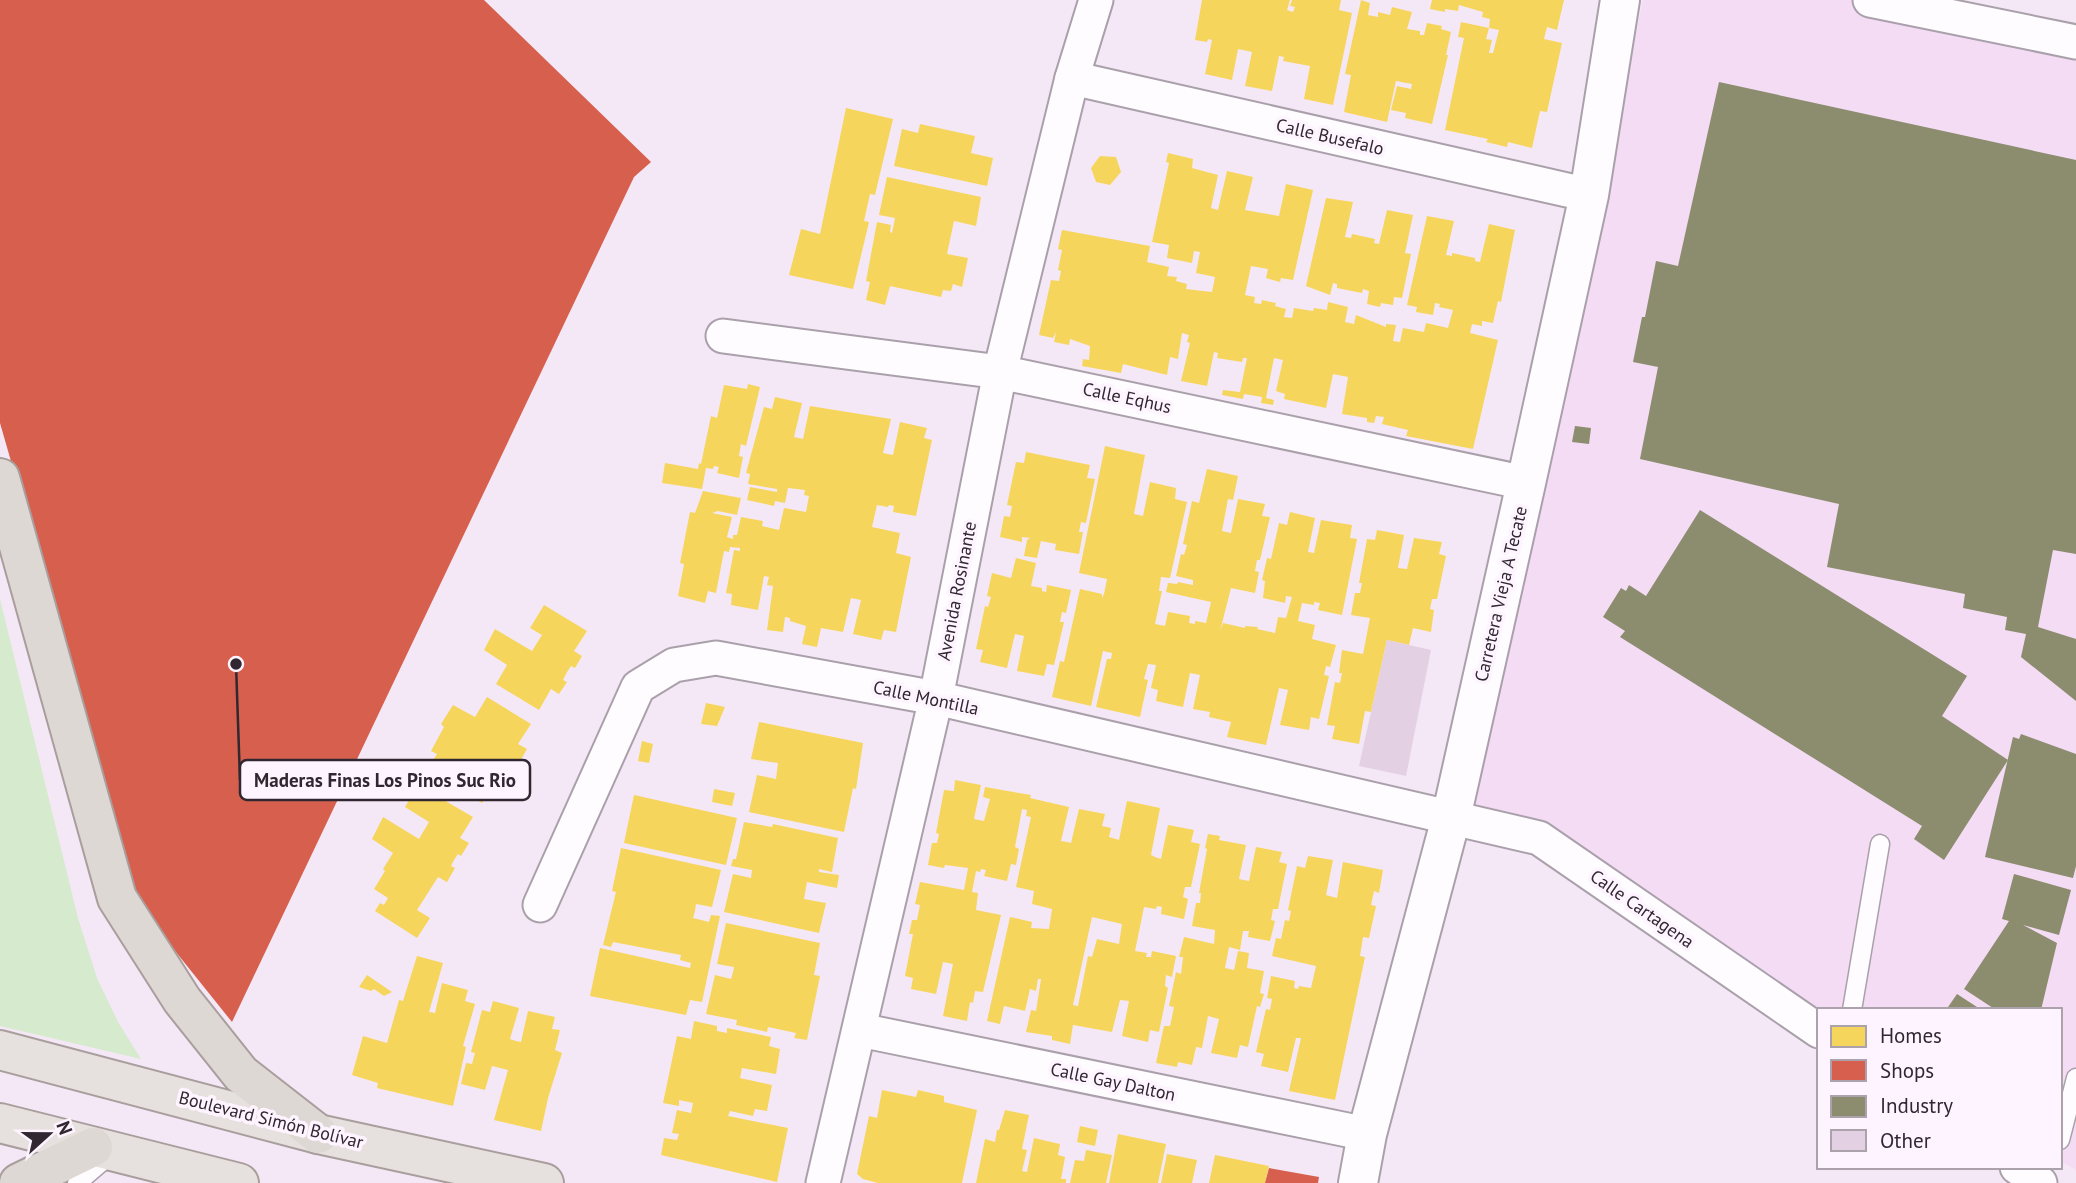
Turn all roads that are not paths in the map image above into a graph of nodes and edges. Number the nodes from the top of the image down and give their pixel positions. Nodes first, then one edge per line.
1 (1096, 0) edge
2 (1620, 0) edge
3 (1870, 0) edge
4 (2076, 42) edge
5 (1072, 78) junction
6 (1589, 195) junction
7 (723, 336) dead end
8 (1000, 372) junction
9 (0, 478) edge
10 (1526, 483) junction
11 (936, 698) junction
12 (1451, 818) junction
13 (1880, 844) dead end
14 (540, 905) dead end
15 (1852, 1008) edge
16 (860, 1030) junction
17 (1817, 1030) edge
18 (0, 1049) edge
19 (2076, 1078) edge
20 (0, 1123) edge
21 (2062, 1132) edge
22 (318, 1134) junction
23 (1367, 1134) junction
24 (103, 1150) junction
25 (2020, 1169) edge
26 (19, 1183) edge
27 (77, 1183) edge
28 (239, 1183) edge
29 (544, 1183) edge
30 (823, 1183) edge
31 (1358, 1183) edge
32 (2040, 1183) edge

1 - 5 street, Avenida Rosinante
2 - 6 street, Carretera Vieja A Tecate
3 - 4 street
5 - 6 street, Calle Busefalo
5 - 8 street, Avenida Rosinante
6 - 10 street, Carretera Vieja A Tecate
7 - 8 street, Calle Eqhus
8 - 10 street, Calle Eqhus
8 - 11 street, Avenida Rosinante
9 - 22 highway
10 - 12 street, Carretera Vieja A Tecate
11 - 12 street, Calle Montilla
11 - 14 street, Calle Montilla
11 - 16 street, Avenida Rosinante
12 - 17 street, Calle Cartagena
12 - 23 street, Carretera Vieja A Tecate
13 - 15 lane
16 - 23 street, Calle Gay Dalton
16 - 30 street, Avenida Rosinante
18 - 22 main road, Boulevard Simón Bolívar
19 - 21 lane
20 - 24 main road
22 - 29 main road, Boulevard Simón Bolívar
23 - 31 street, Carretera Vieja A Tecate
24 - 26 highway
24 - 27 lane
24 - 28 main road
25 - 32 street

